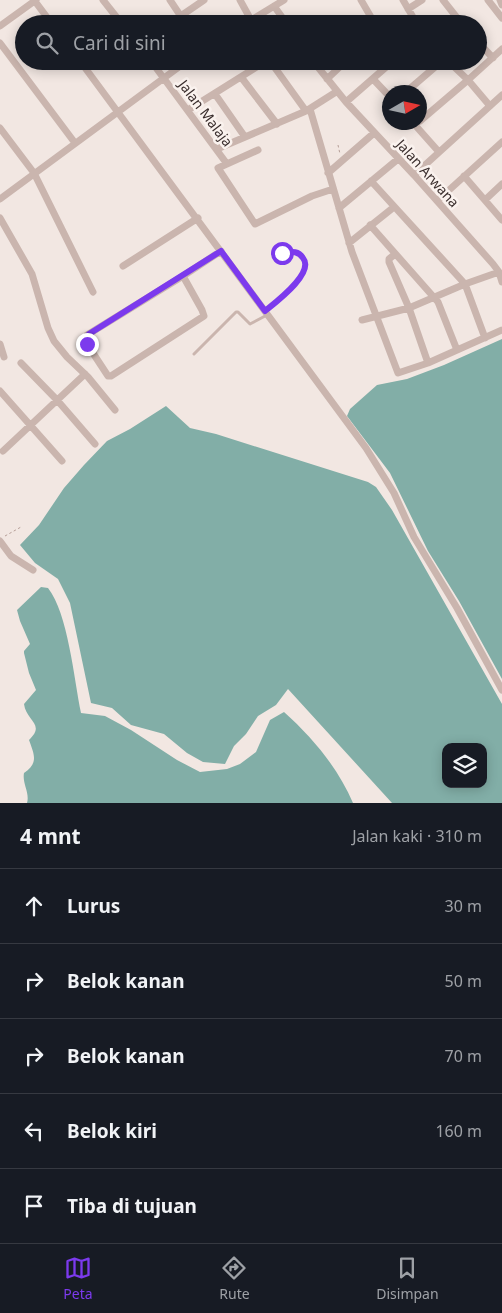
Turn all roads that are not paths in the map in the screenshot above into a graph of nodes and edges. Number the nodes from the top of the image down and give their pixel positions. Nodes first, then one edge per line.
1 (35, 0) edge
2 (170, 0) edge
3 (204, 0) edge
4 (240, 0) edge
5 (284, 0) edge
6 (361, 0) edge
7 (402, 0) edge
8 (422, 0) edge
9 (443, 0) edge
10 (488, 0) edge
11 (500, 0) edge
12 (107, 1) edge
13 (502, 5) edge
14 (274, 6) junction
15 (408, 9) junction
16 (46, 15) edge
17 (116, 15) edge
18 (180, 15) joint
19 (245, 15) edge
20 (259, 15) edge
21 (280, 15) edge
22 (370, 15) edge
23 (412, 15) edge
24 (455, 15) edge
25 (502, 18) edge
26 (0, 26) edge
27 (0, 43) edge
28 (502, 49) edge
29 (487, 52) edge
30 (493, 58) junction
31 (15, 63) edge
32 (487, 63) edge
33 (21, 70) edge
34 (87, 70) edge
35 (158, 70) edge
36 (175, 70) edge
37 (252, 70) edge
38 (277, 70) edge
39 (320, 70) edge
40 (336, 70) edge
41 (383, 70) edge
42 (432, 70) edge
43 (457, 70) edge
44 (479, 70) edge
45 (241, 77) junction
46 (164, 78) junction
47 (326, 79) junction
48 (374, 79) junction
49 (468, 80) junction
50 (414, 85) edge
51 (382, 88) edge
52 (336, 92) junction
53 (215, 94) junction
54 (502, 96) edge
55 (346, 102) junction
56 (490, 106) junction
57 (188, 110) junction
58 (308, 110) junction
59 (118, 111) junction
60 (427, 114) edge
61 (277, 124) junction
62 (0, 128) edge
63 (422, 130) edge
64 (374, 133) junction
65 (246, 137) junction
66 (76, 142) junction
67 (502, 142) edge
68 (216, 149) junction
69 (258, 150) dead end
70 (439, 152) junction
71 (398, 158) junction
72 (228, 164) junction
73 (34, 173) junction
74 (328, 173) junction
75 (414, 175) junction
76 (464, 176) junction
77 (371, 181) junction
78 (502, 184) edge
79 (333, 190) junction
80 (0, 199) edge
81 (485, 200) junction
82 (436, 201) junction
83 (394, 206) junction
84 (339, 208) junction
85 (0, 218) edge
86 (198, 218) junction
87 (502, 220) edge
88 (370, 225) junction
89 (349, 243) junction
90 (221, 251) junction
91 (395, 254) junction
92 (123, 266) dead end
93 (498, 272) junction
94 (183, 276) junction
95 (502, 282) edge
96 (465, 284) junction
97 (93, 292) dead end
98 (434, 297) junction
99 (409, 308) junction
100 (267, 313) junction
101 (376, 316) junction
102 (362, 320) dead end
103 (502, 330) edge
104 (485, 338) junction
105 (0, 344) edge
106 (457, 350) junction
107 (194, 354) dead end
108 (4, 357) dead end
109 (21, 363) dead end
110 (428, 363) junction
111 (85, 374) junction
112 (0, 391) edge
113 (57, 400) junction
114 (115, 410) dead end
115 (30, 425) junction
116 (95, 444) dead end
117 (3, 451) dead end
118 (62, 461) dead end
119 (0, 540) edge
120 (33, 570) dead end
121 (502, 690) edge

1 - 16 street
1 - 26 street
2 - 18 street
3 - 18 street
4 - 19 street
5 - 14 street
6 - 22 street
7 - 15 street
8 - 15 street
9 - 24 street
10 - 25 street
11 - 13 street
12 - 17 street
14 - 20 street
14 - 21 street
15 - 23 street
27 - 31 street
28 - 30 street
29 - 30 street
30 - 32 street
33 - 66 street
34 - 59 street
35 - 46 street, Jalan Malaja
36 - 46 street
37 - 45 street
38 - 58 street
39 - 47 street, Jalan Arwana
40 - 47 street
41 - 48 street
42 - 50 street
43 - 49 street
44 - 49 street
45 - 53 street
45 - 61 street
46 - 57 street, Jalan Malaja
46 - 59 street
47 - 52 street, Jalan Arwana
48 - 51 street
48 - 55 street
49 - 56 street
49 - 60 street
52 - 55 street, Jalan Arwana
52 - 58 street
53 - 57 street
53 - 65 street
54 - 56 street
55 - 64 street, Jalan Arwana
56 - 70 street
57 - 68 street, Jalan Malaja
58 - 61 street
58 - 74 street
59 - 66 street
59 - 86 street
61 - 65 street
62 - 73 street
63 - 70 street
64 - 71 street, Jalan Arwana
64 - 74 street
65 - 68 street
66 - 73 street
67 - 76 street
68 - 72 street, Jalan Malaja
69 - 72 street
70 - 75 street
71 - 75 street, Jalan Arwana
71 - 77 street
72 - 79 street
73 - 80 street
73 - 97 street
74 - 79 street
75 - 82 street, Jalan Arwana
76 - 81 street
76 - 82 street
77 - 83 street
77 - 84 street
78 - 81 street
79 - 84 street
81 - 87 street
82 - 93 street, Jalan Arwana
83 - 88 street
83 - 96 street
84 - 89 street
85 - 111 street
86 - 90 street
86 - 92 street
88 - 89 street
88 - 91 street
89 - 101 street
90 - 94 street
90 - 100 street
91 - 98 street
91 - 99 street
93 - 95 street, Jalan Arwana
93 - 96 street
94 - 94 street
96 - 98 street
96 - 104 street
98 - 99 street
98 - 106 street
99 - 101 street
99 - 110 street
100 - 107 lane
100 - 121 street
101 - 102 street
101 - 110 street
103 - 104 street
104 - 106 street
105 - 108 street
106 - 110 street
109 - 113 street
111 - 113 street
111 - 114 street
112 - 115 street
113 - 115 street
113 - 116 street
115 - 117 street
115 - 118 street
119 - 120 street

